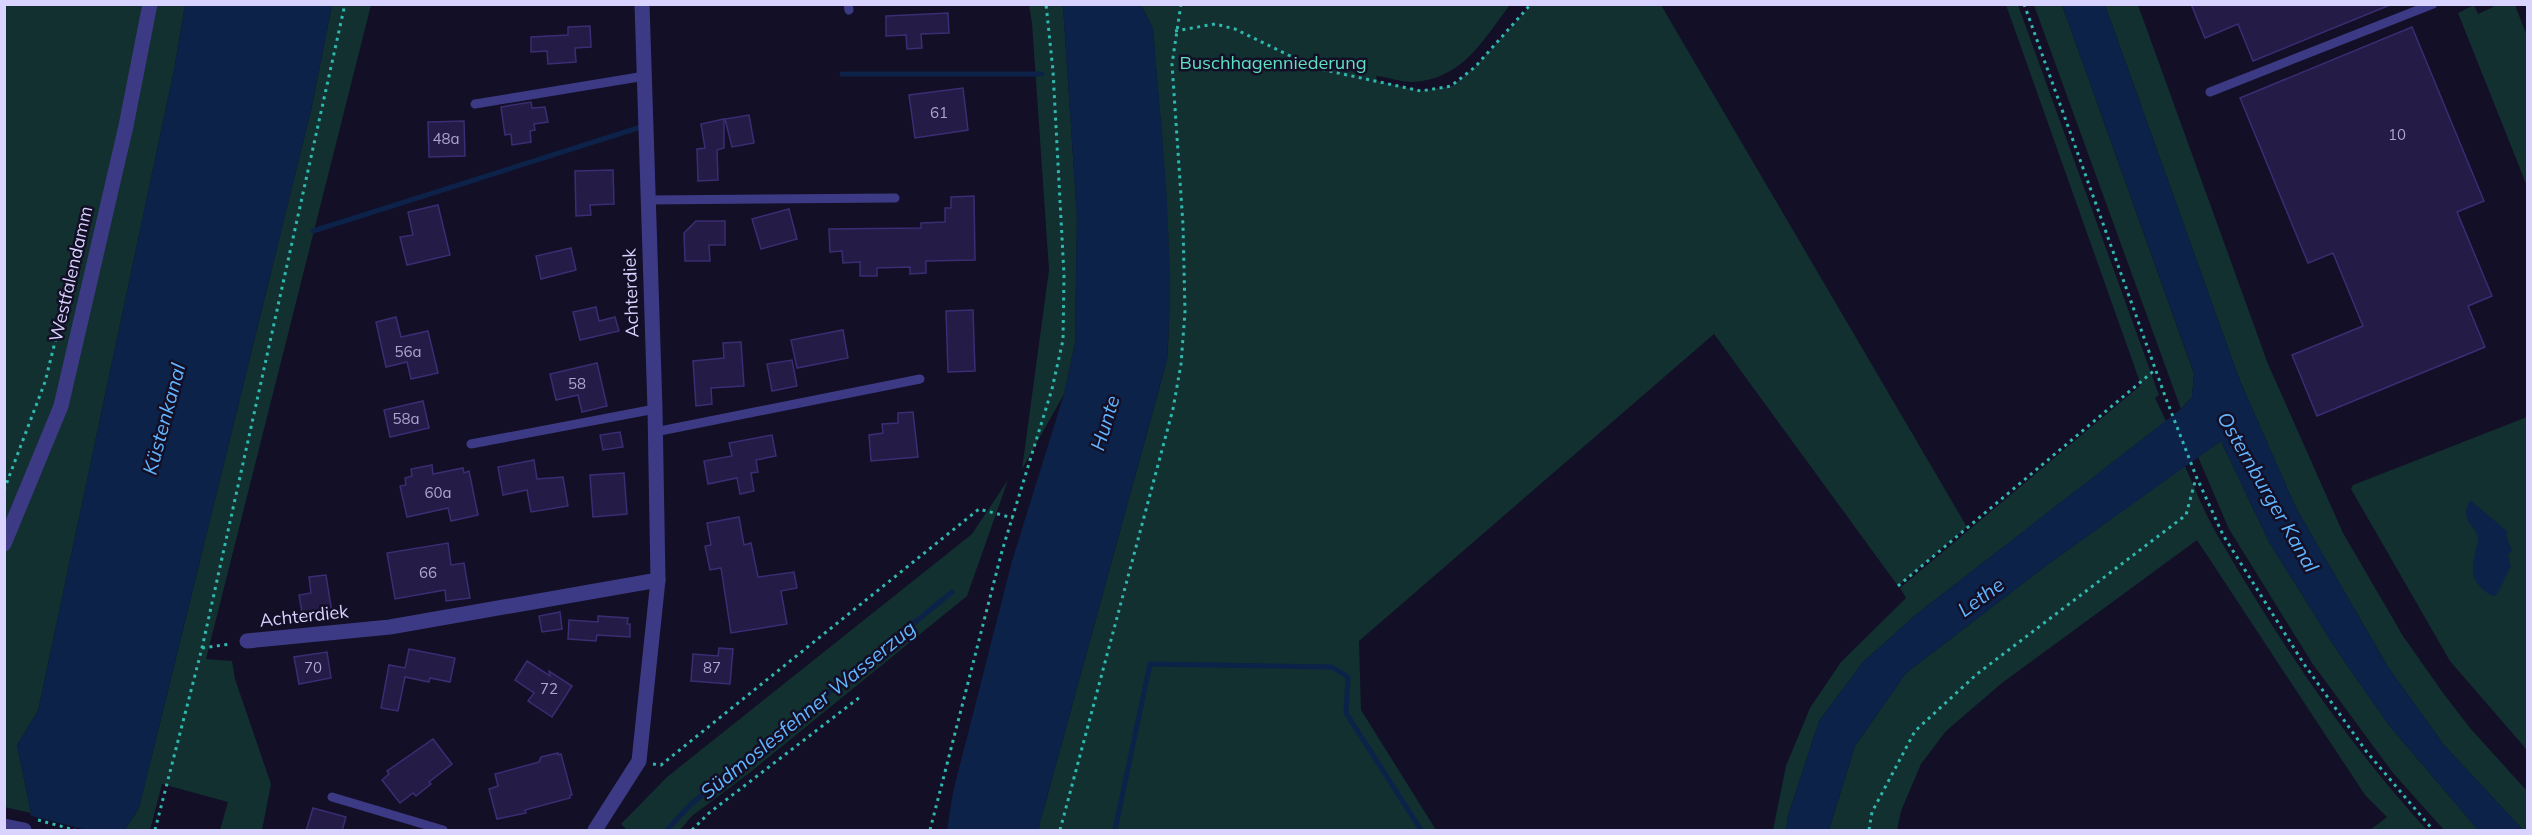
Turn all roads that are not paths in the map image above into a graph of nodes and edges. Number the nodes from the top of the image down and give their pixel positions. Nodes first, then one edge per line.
1 (150, 4) edge
2 (642, 4) edge
3 (2433, 4) edge
4 (645, 76) junction
5 (2210, 92) dead end
6 (475, 104) dead end
7 (895, 198) dead end
8 (648, 200) junction
9 (920, 379) dead end
10 (655, 409) junction
11 (655, 432) junction
12 (471, 444) dead end
13 (4, 543) edge
14 (658, 580) junction
15 (247, 642) road end
16 (332, 797) dead end
17 (28, 824) edge
18 (5, 826) edge
19 (443, 831) edge
20 (595, 831) edge

1 - 13 street, Westfalendamm
2 - 4 street, Achterdiek
3 - 5 lane
4 - 6 lane
4 - 8 street, Achterdiek
7 - 8 lane
8 - 10 street, Achterdiek
9 - 11 lane
10 - 11 street, Achterdiek
10 - 12 lane
11 - 14 street, Achterdiek
14 - 15 street, Achterdiek
14 - 20 street, Achterdiek
16 - 19 lane
17 - 18 street

